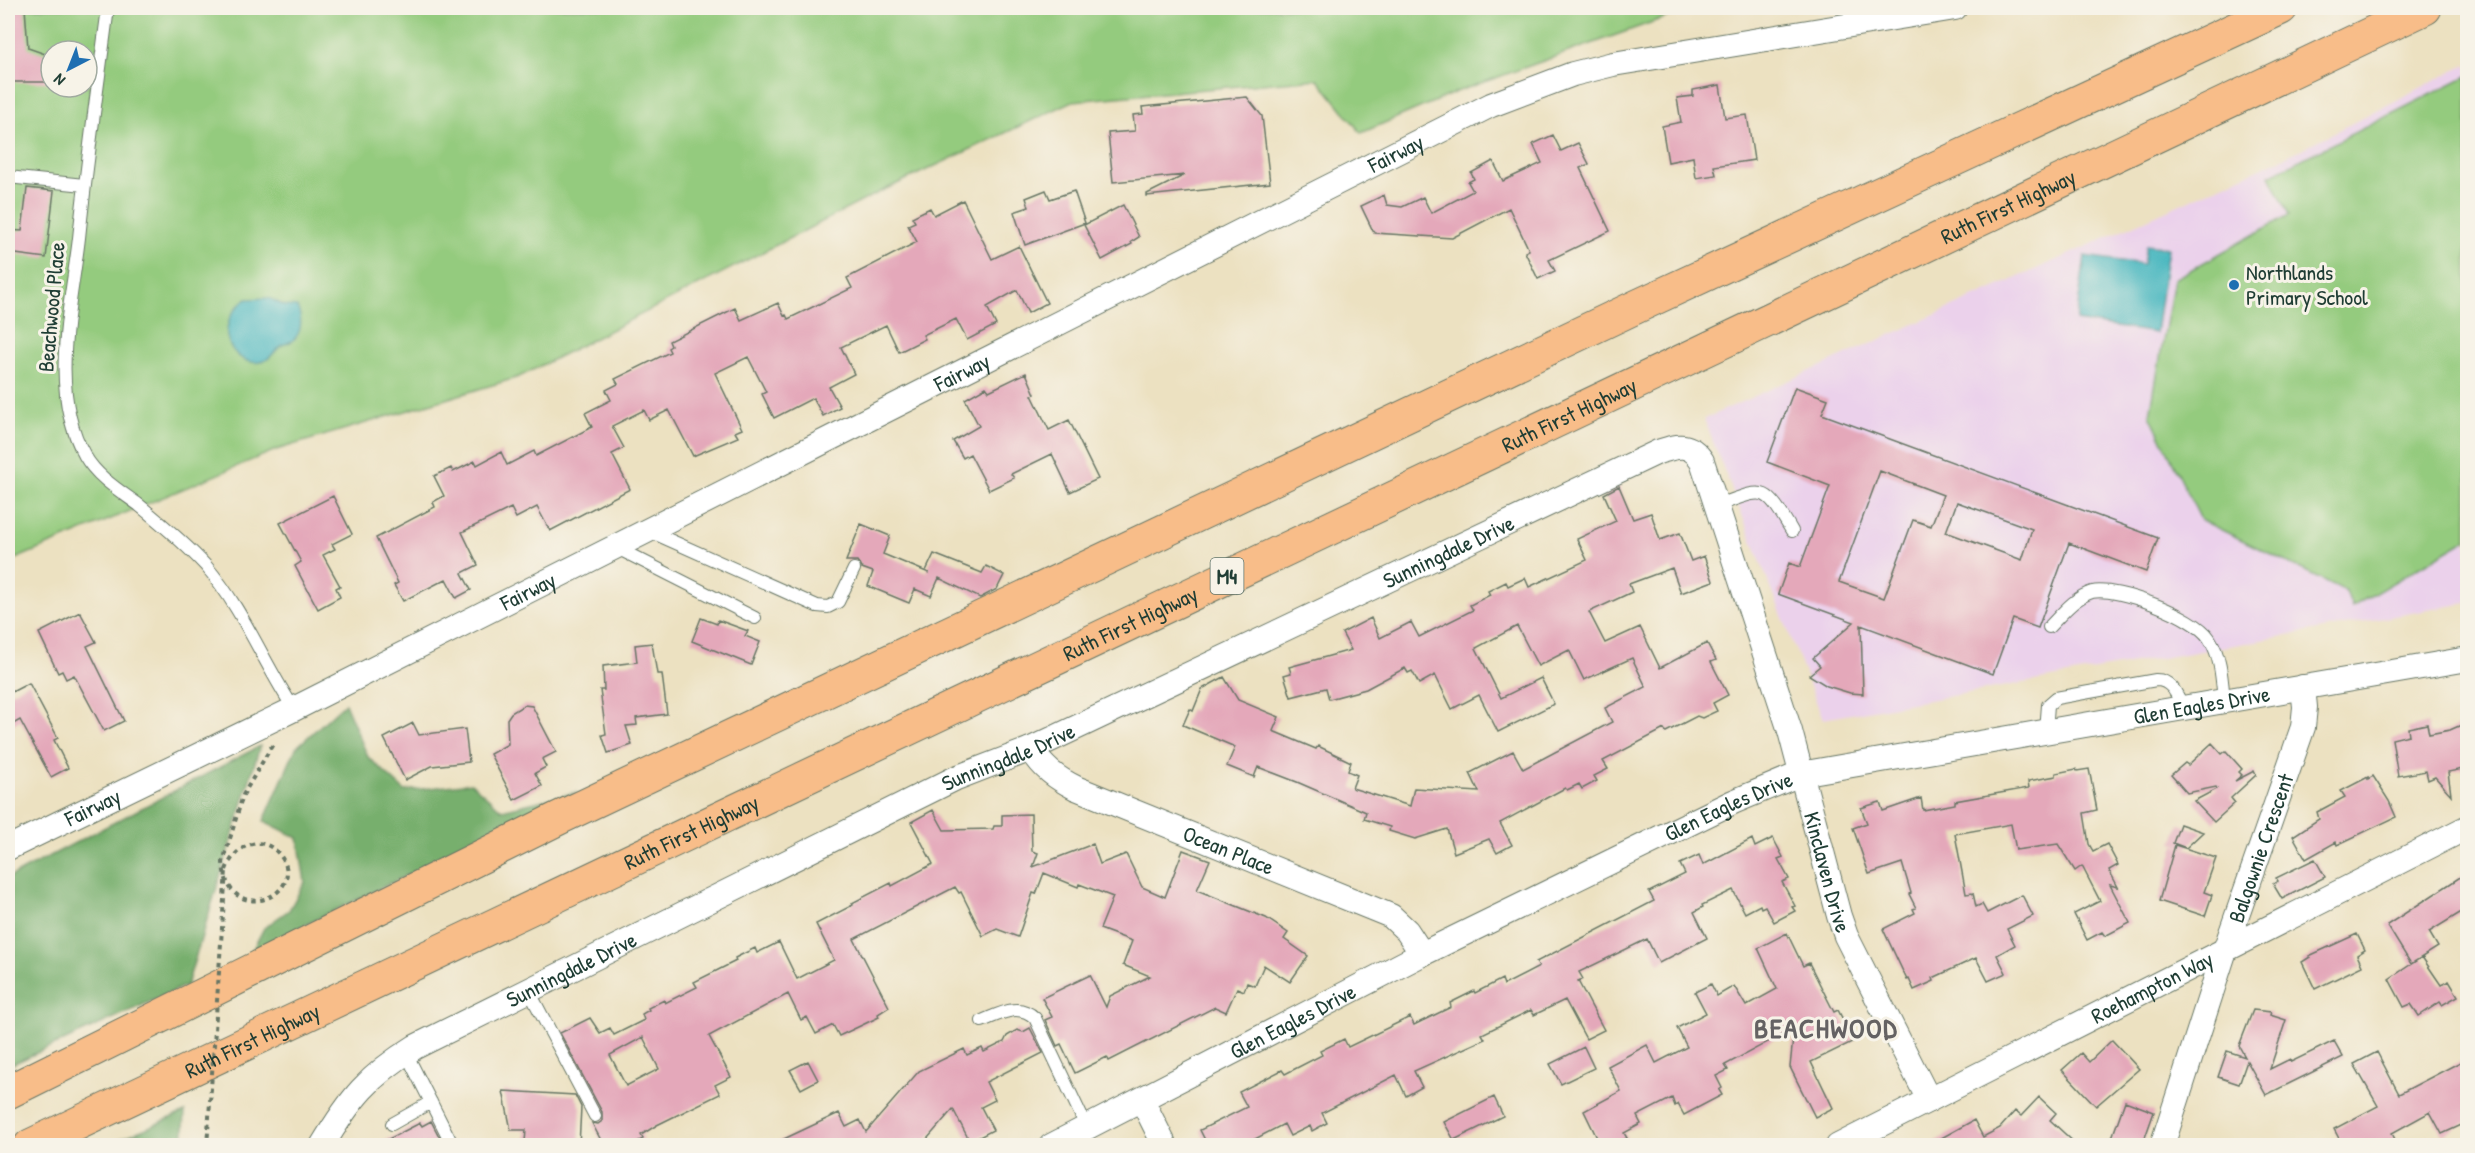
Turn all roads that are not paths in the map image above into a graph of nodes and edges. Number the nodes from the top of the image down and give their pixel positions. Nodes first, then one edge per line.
1 (108, 8) edge
2 (1955, 8) edge
3 (2281, 8) edge
4 (2425, 8) edge
5 (8, 177) edge
6 (84, 185) junction
7 (1701, 461) joint
8 (1716, 506) junction
9 (647, 530) junction
10 (1792, 531) dead end
11 (615, 547) junction
12 (854, 569) dead end
13 (755, 618) dead end
14 (2049, 627) dead end
15 (2468, 659) edge
16 (2303, 687) junction
17 (2224, 701) junction
18 (2183, 707) junction
19 (294, 709) junction
20 (2046, 731) junction
21 (1031, 749) junction
22 (1800, 774) junction
23 (2468, 827) edge
24 (8, 848) edge
25 (2225, 950) junction
26 (1422, 954) junction
27 (529, 991) junction
28 (982, 1021) dead end
29 (406, 1053) junction
30 (8, 1092) edge
31 (1142, 1100) junction
32 (1929, 1100) junction
33 (431, 1102) junction
34 (595, 1116) dead end
35 (337, 1120) junction
36 (392, 1124) dead end
37 (1087, 1128) junction
38 (30, 1146) edge
39 (322, 1146) edge
40 (346, 1146) edge
41 (453, 1146) edge
42 (1051, 1146) edge
43 (1165, 1146) edge
44 (1838, 1146) edge
45 (2162, 1146) edge

1 - 6 lane, Beachwood Place
2 - 9 street, Fairway
3 - 30 highway
4 - 38 highway, Ruth First Highway / M4
5 - 6 lane
6 - 19 lane, Beachwood Place
7 - 8 street, Kinclaven Drive
7 - 21 street, Sunningdale Drive
8 - 10 lane
8 - 22 street, Kinclaven Drive
9 - 11 street, Fairway
9 - 12 lane
11 - 13 lane
11 - 19 street, Fairway
14 - 17 lane
15 - 16 street, Glen Eagles Drive
16 - 17 street, Glen Eagles Drive
16 - 25 street, Balgownie Crescent
17 - 18 street, Glen Eagles Drive
18 - 20 street, Glen Eagles Drive
18 - 20 lane
19 - 24 street, Fairway
20 - 22 street, Glen Eagles Drive
21 - 26 street, Ocean Place
21 - 27 street, Sunningdale Drive
22 - 26 street, Glen Eagles Drive
22 - 32 street, Kinclaven Drive
23 - 25 street, Roehampton Way
25 - 32 street, Roehampton Way
25 - 45 street, Balgownie Crescent
26 - 31 street, Glen Eagles Drive
27 - 29 street, Sunningdale Drive
27 - 34 lane
28 - 37 lane
29 - 33 lane
29 - 35 street, Sunningdale Drive
31 - 37 street, Glen Eagles Drive
31 - 43 street
32 - 44 street, Roehampton Way
33 - 36 lane
33 - 41 lane
35 - 39 street, Sunningdale Drive
35 - 40 street
37 - 42 street, Glen Eagles Drive

